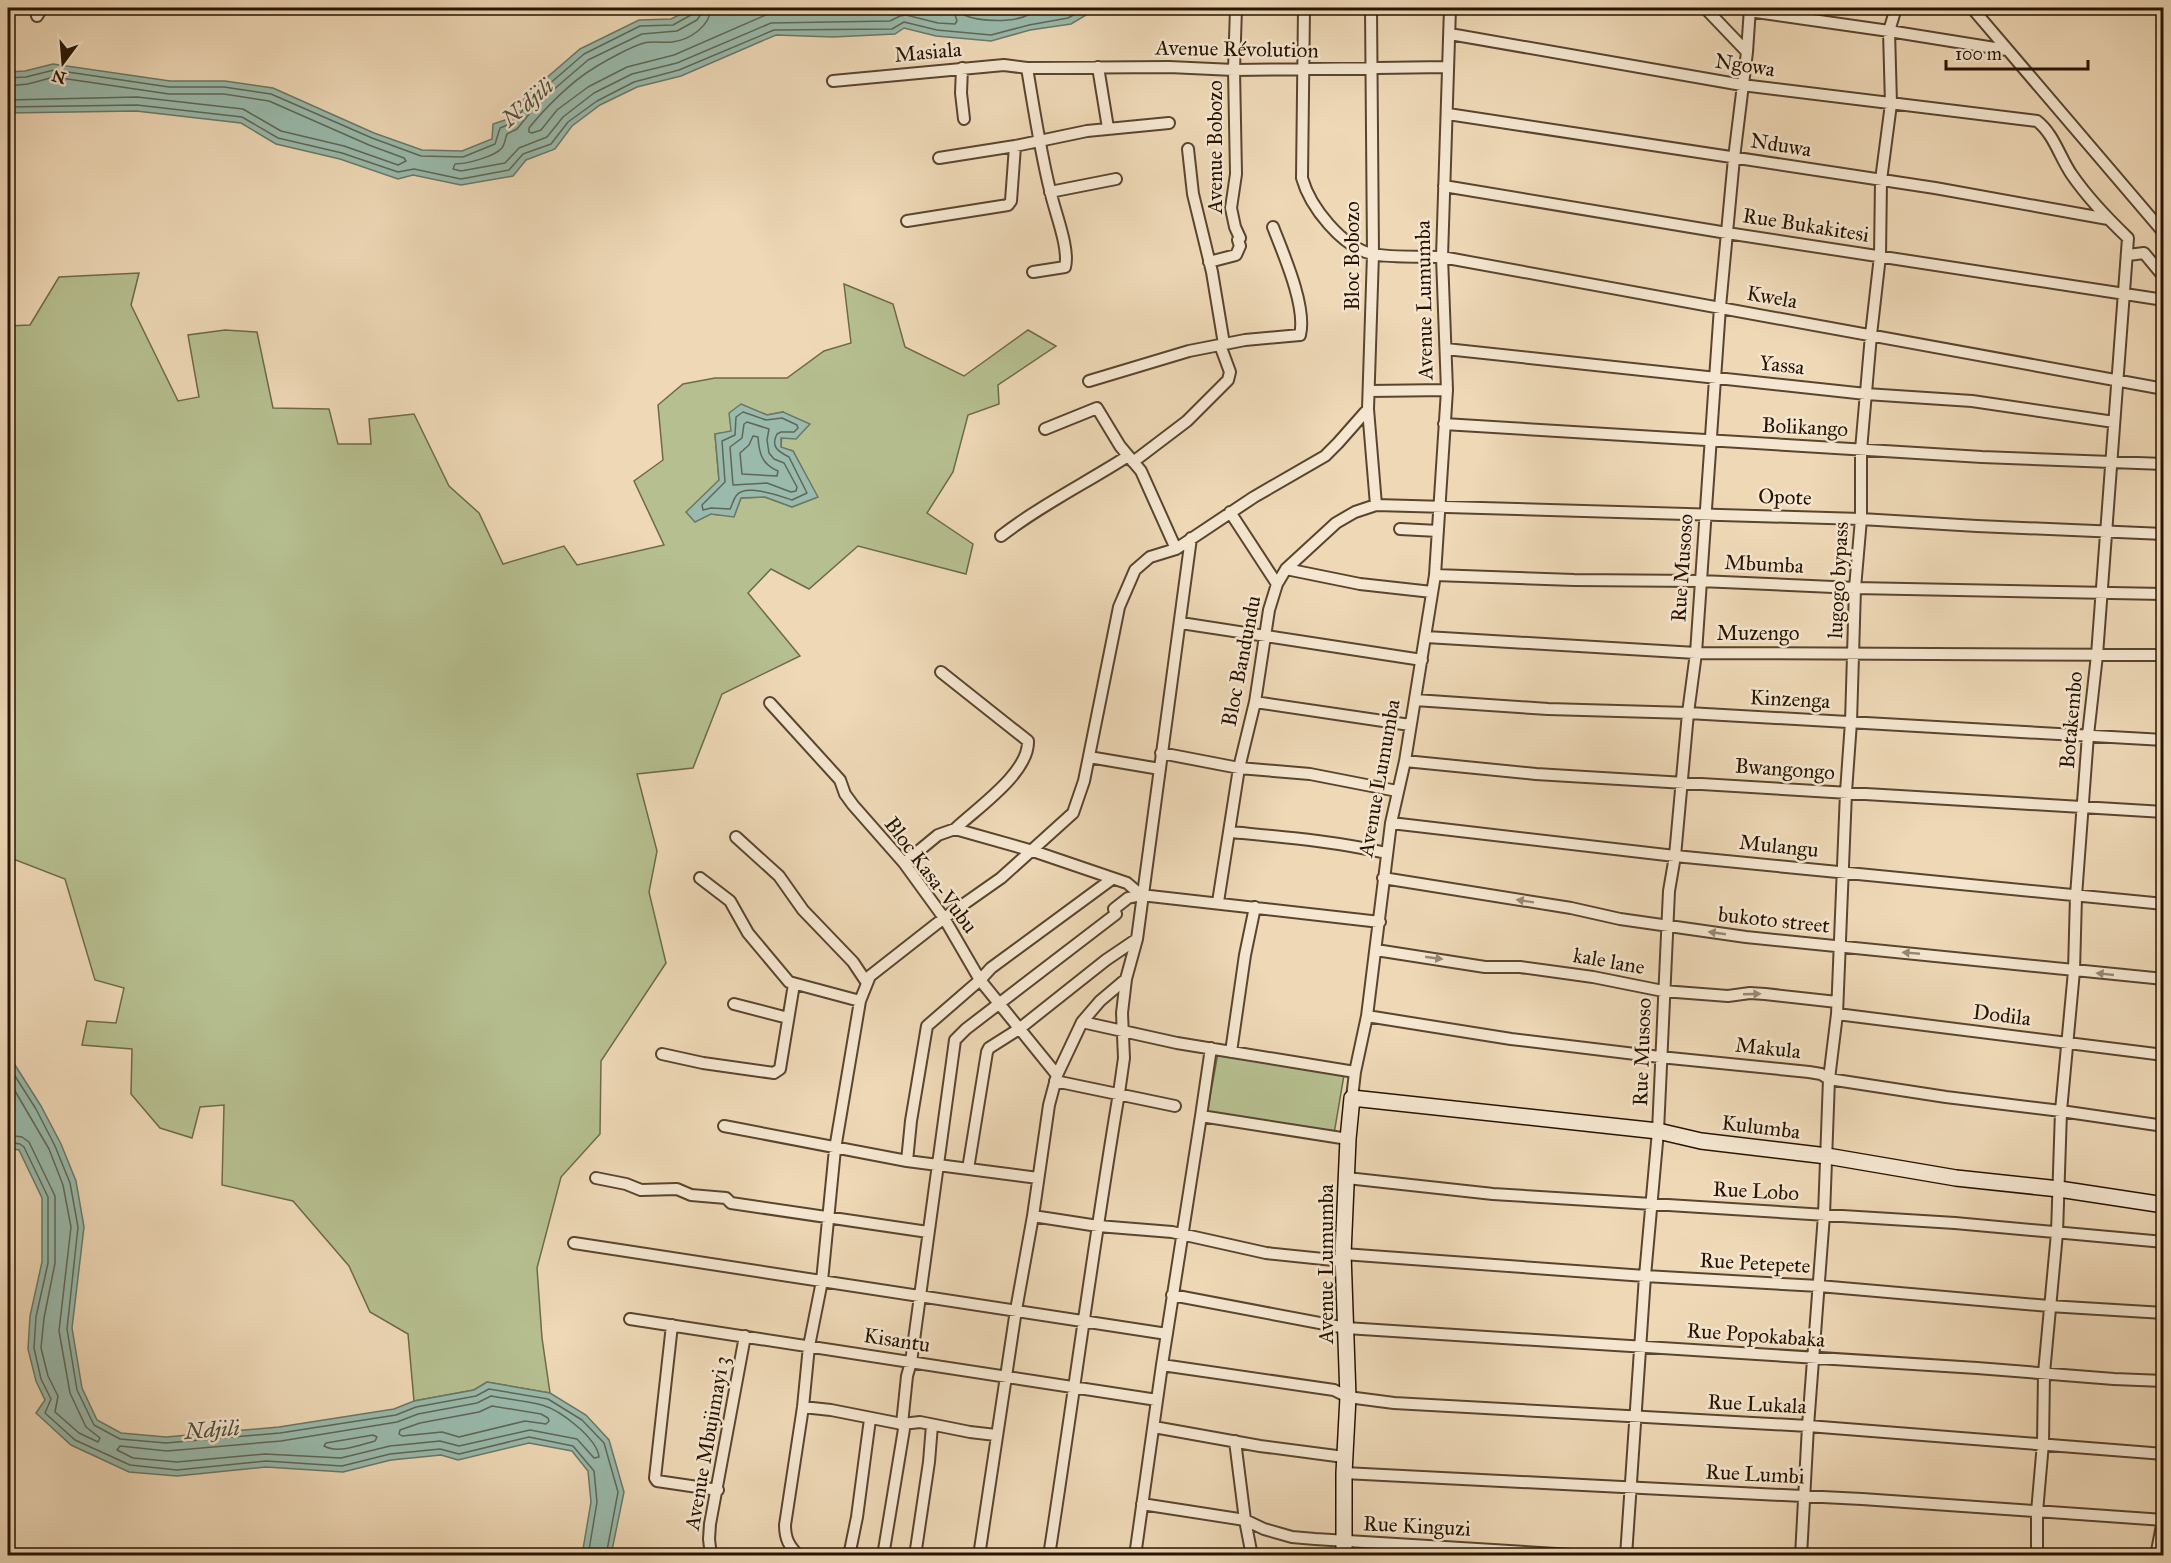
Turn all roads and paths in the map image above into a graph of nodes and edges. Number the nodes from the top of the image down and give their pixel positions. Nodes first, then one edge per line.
1 (1236, 8) edge
2 (1304, 8) edge
3 (1371, 8) edge
4 (1450, 8) edge
5 (1705, 8) edge
6 (1896, 8) edge
7 (1972, 8) edge
8 (1749, 9) edge
9 (1889, 30) junction
10 (1450, 34) junction
11 (2007, 50) junction
12 (1747, 52) junction
13 (1098, 67) junction
14 (962, 68) junction
15 (1027, 68) junction
16 (1447, 68) junction
17 (1370, 69) junction
18 (1234, 70) junction
19 (1304, 70) junction
20 (833, 81) dead end
21 (1742, 85) junction
22 (1891, 104) junction
23 (1448, 114) junction
24 (964, 119) dead end
25 (1169, 123) dead end
26 (1108, 128) junction
27 (1040, 140) junction
28 (1015, 146) junction
29 (1188, 149) dead end
30 (939, 158) dead end
31 (1734, 158) junction
32 (1116, 179) dead end
33 (1881, 180) junction
34 (1444, 186) junction
35 (1050, 192) junction
36 (2108, 219) junction
37 (907, 221) dead end
38 (1273, 227) dead end
39 (1727, 233) junction
40 (2163, 233) edge
41 (1373, 254) junction
42 (2128, 255) junction
43 (1880, 256) junction
44 (1442, 257) junction
45 (1209, 262) junction
46 (1033, 272) dead end
47 (2163, 278) edge
48 (2126, 293) junction
49 (2163, 300) edge
50 (1720, 307) junction
51 (1871, 334) junction
52 (1222, 345) junction
53 (1446, 349) junction
54 (1715, 378) junction
55 (2119, 380) junction
56 (1089, 381) dead end
57 (2163, 388) edge
58 (1447, 390) junction
59 (1369, 391) junction
60 (1866, 394) junction
61 (1368, 409) junction
62 (2114, 422) junction
63 (1444, 424) junction
64 (1045, 429) dead end
65 (1712, 441) junction
66 (1861, 450) junction
67 (1131, 459) junction
68 (2112, 461) junction
69 (2163, 464) edge
70 (1376, 505) junction
71 (1440, 507) junction
72 (1230, 512) junction
73 (1706, 515) junction
74 (1861, 519) junction
75 (1400, 529) dead end
76 (1438, 531) junction
77 (2105, 532) junction
78 (2163, 534) edge
79 (1001, 536) dead end
80 (1191, 538) junction
81 (1176, 549) junction
82 (1286, 569) junction
83 (1434, 575) junction
84 (1700, 581) junction
85 (1277, 584) junction
86 (1855, 588) junction
87 (1432, 592) junction
88 (2102, 593) junction
89 (2163, 594) edge
90 (1181, 623) junction
91 (1264, 637) junction
92 (1426, 638) junction
93 (1696, 653) junction
94 (1853, 653) junction
95 (2097, 655) junction
96 (2163, 655) edge
97 (1422, 660) junction
98 (941, 672) dead end
99 (1415, 700) junction
100 (1255, 702) junction
101 (770, 703) dead end
102 (1688, 713) junction
103 (1851, 722) junction
104 (1410, 725) junction
105 (2088, 735) junction
106 (2163, 740) edge
107 (1161, 753) junction
108 (1089, 757) junction
109 (1405, 761) junction
110 (1239, 768) junction
111 (1160, 769) junction
112 (1681, 782) junction
113 (1397, 791) junction
114 (1846, 792) junction
115 (2083, 806) junction
116 (2163, 812) edge
117 (1391, 823) junction
118 (955, 829) junction
119 (1231, 832) junction
120 (736, 837) dead end
121 (1033, 851) junction
122 (1386, 853) junction
123 (1675, 856) junction
124 (904, 863) junction
125 (1844, 872) junction
126 (700, 878) dead end
127 (1383, 878) junction
128 (1112, 879) junction
129 (1141, 895) junction
130 (2076, 896) junction
131 (1218, 902) junction
132 (2163, 904) edge
133 (1255, 907) junction
134 (944, 918) junction
135 (1380, 922) junction
136 (1667, 926) junction
137 (1137, 939) junction
138 (1838, 946) junction
139 (1376, 950) junction
140 (2074, 970) junction
141 (1126, 979) junction
142 (2163, 979) edge
143 (980, 980) junction
144 (867, 982) junction
145 (794, 984) junction
146 (1663, 991) junction
147 (860, 1001) junction
148 (1837, 1002) junction
149 (735, 1004) dead end
150 (999, 1004) junction
151 (1836, 1014) junction
152 (1367, 1016) junction
153 (788, 1018) junction
154 (1082, 1022) junction
155 (1019, 1029) junction
156 (1123, 1030) junction
157 (2067, 1043) junction
158 (1211, 1048) junction
159 (1231, 1052) junction
160 (662, 1054) dead end
161 (2163, 1055) edge
162 (1660, 1057) junction
163 (1355, 1072) junction
164 (1056, 1078) junction
165 (1829, 1079) junction
166 (1119, 1093) junction
167 (1352, 1098) junction
168 (1176, 1106) dead end
169 (2061, 1111) junction
170 (1201, 1116) junction
171 (724, 1126) dead end
172 (2163, 1126) edge
173 (1658, 1131) junction
174 (1348, 1139) junction
175 (835, 1149) junction
176 (1827, 1156) junction
177 (907, 1161) junction
178 (937, 1165) junction
179 (968, 1169) junction
180 (596, 1178) dead end
181 (1038, 1178) junction
182 (1347, 1178) junction
183 (2060, 1190) junction
184 (1652, 1205) junction
185 (2163, 1205) edge
186 (1824, 1215) junction
187 (828, 1216) junction
188 (1034, 1216) junction
189 (1098, 1226) junction
190 (928, 1232) junction
191 (2057, 1233) junction
192 (1181, 1234) junction
193 (2163, 1242) edge
194 (574, 1243) dead end
195 (1343, 1257) junction
196 (1645, 1276) junction
197 (822, 1281) junction
198 (1819, 1286) junction
199 (1172, 1295) junction
200 (920, 1296) junction
201 (2049, 1306) junction
202 (1016, 1311) junction
203 (2163, 1313) edge
204 (630, 1319) dead end
205 (1082, 1321) junction
206 (672, 1325) junction
207 (1346, 1328) junction
208 (1167, 1334) junction
209 (745, 1336) junction
210 (809, 1346) junction
211 (1640, 1347) junction
212 (1813, 1358) junction
213 (911, 1362) junction
214 (1161, 1365) junction
215 (2044, 1373) junction
216 (1006, 1376) junction
217 (2163, 1381) edge
218 (1075, 1387) junction
219 (1348, 1397) junction
220 (1157, 1400) junction
221 (803, 1407) junction
222 (1636, 1417) junction
223 (870, 1419) junction
224 (902, 1424) junction
225 (932, 1425) junction
226 (1808, 1426) junction
227 (1154, 1427) junction
228 (996, 1435) junction
229 (1235, 1441) junction
230 (2043, 1443) junction
231 (2163, 1454) edge
232 (1344, 1457) junction
233 (1344, 1473) junction
234 (1631, 1488) junction
235 (718, 1490) junction
236 (1804, 1496) junction
237 (1142, 1504) junction
238 (2037, 1512) junction
239 (2163, 1518) edge
240 (1245, 1520) junction
241 (1344, 1548) edge
242 (711, 1556) edge
243 (799, 1556) edge
244 (849, 1556) edge
245 (883, 1556) edge
246 (915, 1556) edge
247 (979, 1556) edge
248 (1049, 1556) edge
249 (1135, 1556) edge
250 (1252, 1556) edge
251 (1589, 1556) edge
252 (1626, 1556) edge
253 (1801, 1556) edge
254 (2037, 1556) edge
255 (2156, 1556) edge

1 - 18 street, Avenue Bobozo
2 - 19 street
3 - 17 street, Bloc Bobozo
4 - 10 street, Avenue Lumumba
5 - 12 street
6 - 9 street, lugogo bypass
7 - 11 street
8 - 9 street
8 - 12 street, Rue Musoso
9 - 11 street
9 - 22 street, lugogo bypass
10 - 16 street, Avenue Lumumba
10 - 21 street, Ngowa
11 - 40 street
12 - 21 street, Rue Musoso
13 - 15 street, Avenue Révolution
13 - 18 street, Avenue Révolution
13 - 26 street
14 - 15 street, Masiala
14 - 20 street, Masiala
14 - 24 street
15 - 27 street
16 - 17 street, Avenue Révolution
16 - 23 street, Avenue Lumumba
17 - 19 street, Avenue Révolution
17 - 41 street, Bloc Bobozo
18 - 19 street, Avenue Révolution
18 - 45 street, Avenue Bobozo
19 - 41 street
21 - 22 street, Ngowa
21 - 31 street, Rue Musoso
22 - 33 street, lugogo bypass
22 - 36 street, Ngowa
23 - 31 street, Nduwa
23 - 34 street, Avenue Lumumba
25 - 26 street
26 - 27 street
27 - 28 street
27 - 35 street
28 - 30 street
28 - 37 street
29 - 45 street
31 - 33 street, Nduwa
31 - 39 street, Rue Musoso
32 - 35 street
33 - 36 street, Nduwa
33 - 43 street, lugogo bypass
34 - 39 street, Rue Bukakitesi
34 - 44 street, Avenue Lumumba
35 - 46 street
36 - 42 street
38 - 52 street
39 - 43 street, Rue Bukakitesi
39 - 50 street, Rue Musoso
41 - 44 street, Kwela
41 - 59 street, Bloc Bobozo
42 - 47 street
42 - 48 street, Botakembo
43 - 48 street, Rue Bukakitesi
43 - 51 street, lugogo bypass
44 - 50 street, Kwela
44 - 53 street, Avenue Lumumba
45 - 52 street
48 - 49 street, Rue Bukakitesi
48 - 55 street, Botakembo
50 - 51 street, Kwela
50 - 54 street, Rue Musoso
51 - 55 street, Kwela
51 - 60 street, lugogo bypass
52 - 56 street
52 - 67 street
53 - 54 street, Yassa
53 - 58 street, Avenue Lumumba
54 - 60 street, Yassa
54 - 65 street, Rue Musoso
55 - 57 street, Kwela
55 - 62 street, Botakembo
58 - 59 street
58 - 63 street, Avenue Lumumba
59 - 61 street, Bloc Bobozo
60 - 62 street, Yassa
60 - 66 street, lugogo bypass
61 - 70 street, Bloc Bobozo
61 - 72 street
62 - 68 street, Botakembo
63 - 65 street, Bolikango
63 - 71 street, Avenue Lumumba
64 - 67 street
65 - 66 street, Bolikango
65 - 73 street, Rue Musoso
66 - 68 street, Bolikango
66 - 74 street, lugogo bypass
67 - 79 street
67 - 81 street
68 - 69 street, Bolikango
68 - 77 street, Botakembo
70 - 71 street, Bloc Bandundu
70 - 82 street, Bloc Bandundu
71 - 73 street, Opote
71 - 76 street, Avenue Lumumba
72 - 80 street
72 - 85 street
73 - 74 street, Opote
73 - 84 street, Rue Musoso
74 - 77 street, Opote
74 - 86 street, lugogo bypass
75 - 76 street
76 - 83 street, Avenue Lumumba
77 - 78 street, Opote
77 - 88 street, Botakembo
80 - 81 street
80 - 90 street
81 - 108 street
82 - 85 street, Bloc Bandundu
82 - 87 street
83 - 84 street, Mbumba
83 - 87 street, Avenue Lumumba
84 - 86 street, Mbumba
84 - 93 street, Rue Musoso
85 - 91 street, Bloc Bandundu
86 - 88 street, Mbumba
86 - 94 street, lugogo bypass
87 - 92 street, Avenue Lumumba
88 - 89 street, Mbumba
88 - 95 street, Botakembo
90 - 91 street
90 - 107 street
91 - 97 street
91 - 100 street, Bloc Bandundu
92 - 93 street, Muzengo
92 - 97 street, Avenue Lumumba
93 - 94 street, Muzengo
93 - 102 street, Rue Musoso
94 - 95 street, Muzengo
94 - 103 street, lugogo bypass
95 - 96 street, Muzengo
95 - 105 street, Botakembo
97 - 99 street, Avenue Lumumba
98 - 118 street
99 - 102 street, Kinzenga
99 - 104 street, Avenue Lumumba
100 - 104 street
100 - 110 street, Bloc Bandundu
101 - 124 street, Bloc Kasa-Vubu
102 - 103 street, Kinzenga
102 - 112 street, Rue Musoso
103 - 105 street, Kinzenga
103 - 114 street, lugogo bypass
104 - 109 street, Avenue Lumumba
105 - 106 street, Kinzenga
105 - 115 street, Botakembo
107 - 110 street
107 - 111 street
108 - 111 street
108 - 121 street
109 - 112 street, Bwangongo
109 - 113 street, Avenue Lumumba
110 - 113 street
110 - 119 street, Bloc Bandundu
111 - 129 street
112 - 114 street, Bwangongo
112 - 123 street, Rue Musoso
113 - 117 street, Avenue Lumumba
114 - 115 street, Bwangongo
114 - 125 street, lugogo bypass
115 - 116 street, Bwangongo
115 - 130 street, Botakembo
117 - 122 street, Avenue Lumumba
117 - 123 street, Mulangu
118 - 121 street
118 - 124 street
119 - 122 street
119 - 131 street, Bloc Bandundu
120 - 144 street
121 - 128 street
121 - 134 street
122 - 127 street, Avenue Lumumba
123 - 125 street, Mulangu
123 - 136 street, Rue Musoso
124 - 134 street, Bloc Kasa-Vubu
125 - 130 street, Mulangu
125 - 138 street, lugogo bypass
126 - 145 street
127 - 135 street, Avenue Lumumba
136 -> 127 street, bukoto street
128 - 129 street
128 - 143 street
129 - 131 street
129 - 137 street
129 - 150 street
130 - 132 street, Mulangu
130 - 140 street, Botakembo
131 - 133 street
133 - 135 street
133 - 159 street
134 - 143 street, Bloc Kasa-Vubu
134 - 144 street
135 - 139 street, Avenue Lumumba
138 -> 136 street, bukoto street
136 - 146 street, Rue Musoso
137 - 141 street
137 - 155 street
140 -> 138 street, bukoto street
138 - 148 street, lugogo bypass
139 -> 146 street, kale lane
139 - 152 street, Avenue Lumumba
142 -> 140 street, bukoto street
140 - 157 street, Botakembo
141 - 154 street
141 - 156 street
143 - 150 street, Bloc Kasa-Vubu
143 - 177 street
144 - 147 street
145 - 147 street
145 - 153 street
146 -> 148 street, kale lane
146 - 162 street, Rue Musoso
147 - 175 street
148 - 151 street, lugogo bypass
149 - 153 street
150 - 155 street, Bloc Kasa-Vubu
150 - 178 street
151 - 157 street, Dodila
151 - 165 street, lugogo bypass
152 - 162 street, Makula
152 - 163 street, Avenue Lumumba
153 - 160 street
154 - 156 street
154 - 164 street
155 - 164 street, Bloc Kasa-Vubu
155 - 179 street
156 - 158 street
156 - 166 street
157 - 161 street, Dodila
157 - 169 street, Botakembo
158 - 159 street
158 - 170 street
159 - 163 street
162 - 165 street, Makula
162 - 173 street, Rue Musoso
163 - 167 street, Avenue Lumumba
164 - 166 street
164 - 181 street
165 - 169 street, Makula
165 - 176 street, lugogo bypass
166 - 168 street
166 - 189 street
167 - 173 street, Kulumba
167 - 174 street, Avenue Lumumba
169 - 172 street, Makula
169 - 183 street, Botakembo
170 - 174 street
170 - 192 street
171 - 175 street
173 - 176 street, Kulumba
173 - 184 street, Rue Musoso
174 - 182 street, Avenue Lumumba
175 - 177 street
175 - 187 street
176 - 183 street, Kulumba
176 - 186 street, lugogo bypass
177 - 178 street
178 - 179 street
178 - 190 street
179 - 181 street
180 - 187 street
181 - 188 street
182 - 184 street, Rue Lobo
182 - 195 street, Avenue Lumumba
183 - 185 street, Kulumba
183 - 191 street, Botakembo
184 - 186 street, Rue Lobo
184 - 196 street, Rue Musoso
186 - 191 street, Rue Lobo
186 - 198 street, lugogo bypass
187 - 190 street
187 - 197 street
188 - 189 street, Rue Petepete
188 - 202 street
189 - 192 street, Rue Petepete
189 - 205 street
190 - 200 street
191 - 193 street, Rue Lobo
191 - 201 street, Botakembo
192 - 195 street, Rue Petepete
192 - 199 street
194 - 197 street
195 - 196 street, Rue Petepete
195 - 207 street, Avenue Lumumba
196 - 198 street, Rue Petepete
196 - 211 street, Rue Musoso
197 - 200 street
197 - 210 street
198 - 201 street, Rue Petepete
198 - 212 street, lugogo bypass
199 - 207 street, Rue Popokabaka
199 - 208 street
200 - 202 street
200 - 213 street
201 - 203 street, Rue Petepete
201 - 215 street, Botakembo
202 - 205 street
202 - 216 street
204 - 206 street, Kisantu
205 - 208 street
205 - 218 street
206 - 209 street, Kisantu
206 - 235 street
207 - 211 street, Rue Popokabaka
207 - 219 street, Avenue Lumumba
208 - 214 street
209 - 210 street, Kisantu
209 - 235 street, Avenue Mbujimayi 3
210 - 213 street, Kisantu
210 - 221 street
211 - 212 street, Rue Popokabaka
211 - 222 street, Rue Musoso
212 - 215 street, Rue Popokabaka
212 - 226 street, lugogo bypass
213 - 216 street, Kisantu
213 - 224 street
214 - 219 street, Rue Lukala
214 - 220 street
215 - 217 street, Rue Popokabaka
215 - 230 street, Botakembo
216 - 218 street, Kisantu
216 - 228 street
218 - 220 street, Kisantu
218 - 248 street
219 - 222 street, Rue Lukala
219 - 232 street, Avenue Lumumba
220 - 227 street
221 - 223 street
221 - 243 street
222 - 226 street, Rue Lukala
222 - 234 street, Rue Musoso
223 - 224 street
223 - 244 street
224 - 225 street
224 - 245 street
225 - 228 street
225 - 246 street
226 - 230 street, Rue Lukala
226 - 236 street, lugogo bypass
227 - 229 street
227 - 237 street
228 - 247 street
229 - 232 street
229 - 240 street
230 - 231 street, Rue Lukala
230 - 238 street, Botakembo
232 - 233 street, Avenue Lumumba
233 - 234 street, Rue Lumbi
233 - 241 street, Avenue Lumumba
234 - 236 street, Rue Lumbi
234 - 252 street, Rue Musoso
235 - 242 street, Avenue Mbujimayi 3
236 - 238 street, Rue Lumbi
236 - 253 street, lugogo bypass
237 - 240 street, Rue Kinguzi
237 - 249 street
238 - 239 street, Rue Lumbi
238 - 254 street, Botakembo
239 - 255 street
240 - 241 street, Rue Kinguzi
240 - 250 street
241 - 251 street, Rue Kinguzi

